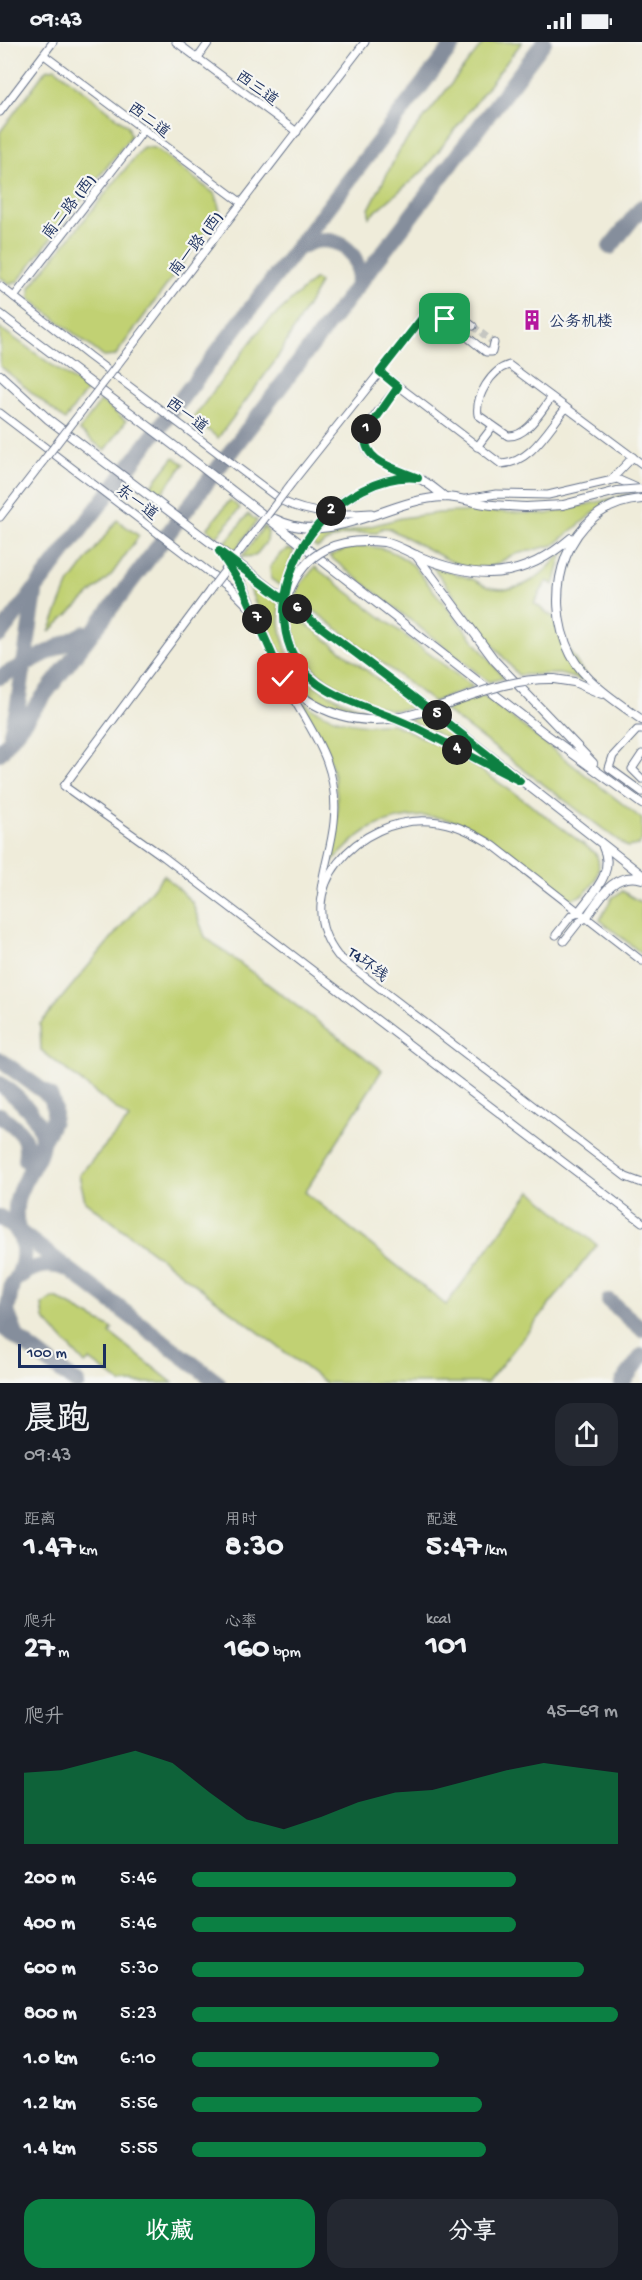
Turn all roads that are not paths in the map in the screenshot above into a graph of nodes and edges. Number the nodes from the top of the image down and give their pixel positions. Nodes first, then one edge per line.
1 (53, 42) edge
2 (176, 42) edge
3 (209, 42) edge
4 (365, 42) edge
5 (44, 55) junction
6 (197, 59) junction
7 (0, 112) edge
8 (143, 131) junction
9 (297, 132) junction
10 (242, 203) junction
11 (0, 286) edge
12 (14, 297) junction
13 (0, 314) edge
14 (445, 319) junction
15 (473, 326) tunnel mouth
16 (494, 343) dead end
17 (380, 372) junction
18 (0, 375) edge
19 (398, 387) junction
20 (552, 397) junction
21 (566, 408) junction
22 (0, 413) edge
23 (493, 426) junction
24 (477, 447) junction
25 (633, 457) junction
26 (642, 464) edge
27 (418, 478) junction
28 (605, 482) junction
29 (642, 489) edge
30 (445, 497) junction
31 (464, 499) junction
32 (642, 500) edge
33 (260, 511) junction
34 (380, 513) junction
35 (0, 517) edge
36 (583, 528) junction
37 (219, 551) junction
38 (416, 555) junction
39 (284, 606) junction
40 (255, 614) junction
41 (275, 662) junction
42 (610, 698) junction
43 (642, 720) edge
44 (642, 730) edge
45 (642, 754) edge
46 (605, 777) junction
47 (642, 779) edge
48 (520, 781) junction
49 (642, 792) edge
50 (642, 804) edge
51 (602, 844) junction
52 (642, 877) edge
53 (320, 898) junction
54 (582, 915) junction
55 (556, 935) dead end
56 (564, 941) dead end
57 (642, 961) edge
58 (642, 1183) edge
59 (642, 1222) edge

1 - 5 street
2 - 6 street, 西三道
3 - 6 street
4 - 9 street, 南一路 (西)
5 - 7 street
5 - 8 street, 西二道
6 - 9 street, 西三道
8 - 10 street, 西二道
8 - 12 street, 南二路 (西)
9 - 10 street, 南一路 (西)
10 - 35 street, 南一路 (西), bridge
11 - 12 street, 西一道
12 - 34 street, 西一道
13 - 33 main road
14 - 15 street
14 - 16 street
14 - 17 street
17 - 19 street
17 - 59 street, bridge
18 - 37 main road
19 - 24 street
19 - 27 street
20 - 21 street
20 - 23 street
20 - 23 street
21 - 24 street
21 - 25 street
22 - 40 street, 东一道
23 - 24 street
25 - 26 street
25 - 28 street
27 - 30 main road
27 - 39 main road, bridge
28 - 29 street
28 - 31 street
29 - 31 main road, bridge
30 - 31 main road
30 - 34 main road
32 - 36 main road
33 - 34 main road
33 - 46 main road
36 - 38 main road
36 - 42 main road
37 - 40 main road
37 - 48 main road
38 - 39 main road, bridge
38 - 46 main road
39 - 48 main road, bridge
40 - 41 main road
41 - 42 main road, bridge
41 - 53 street
42 - 43 main road
44 - 49 street
45 - 47 street
46 - 50 main road
48 - 51 main road
51 - 52 main road
51 - 54 main road
52 - 54 main road
53 - 54 street, T4环线
53 - 58 street, T4环线
54 - 55 street
54 - 56 street
54 - 57 street, T4环线

